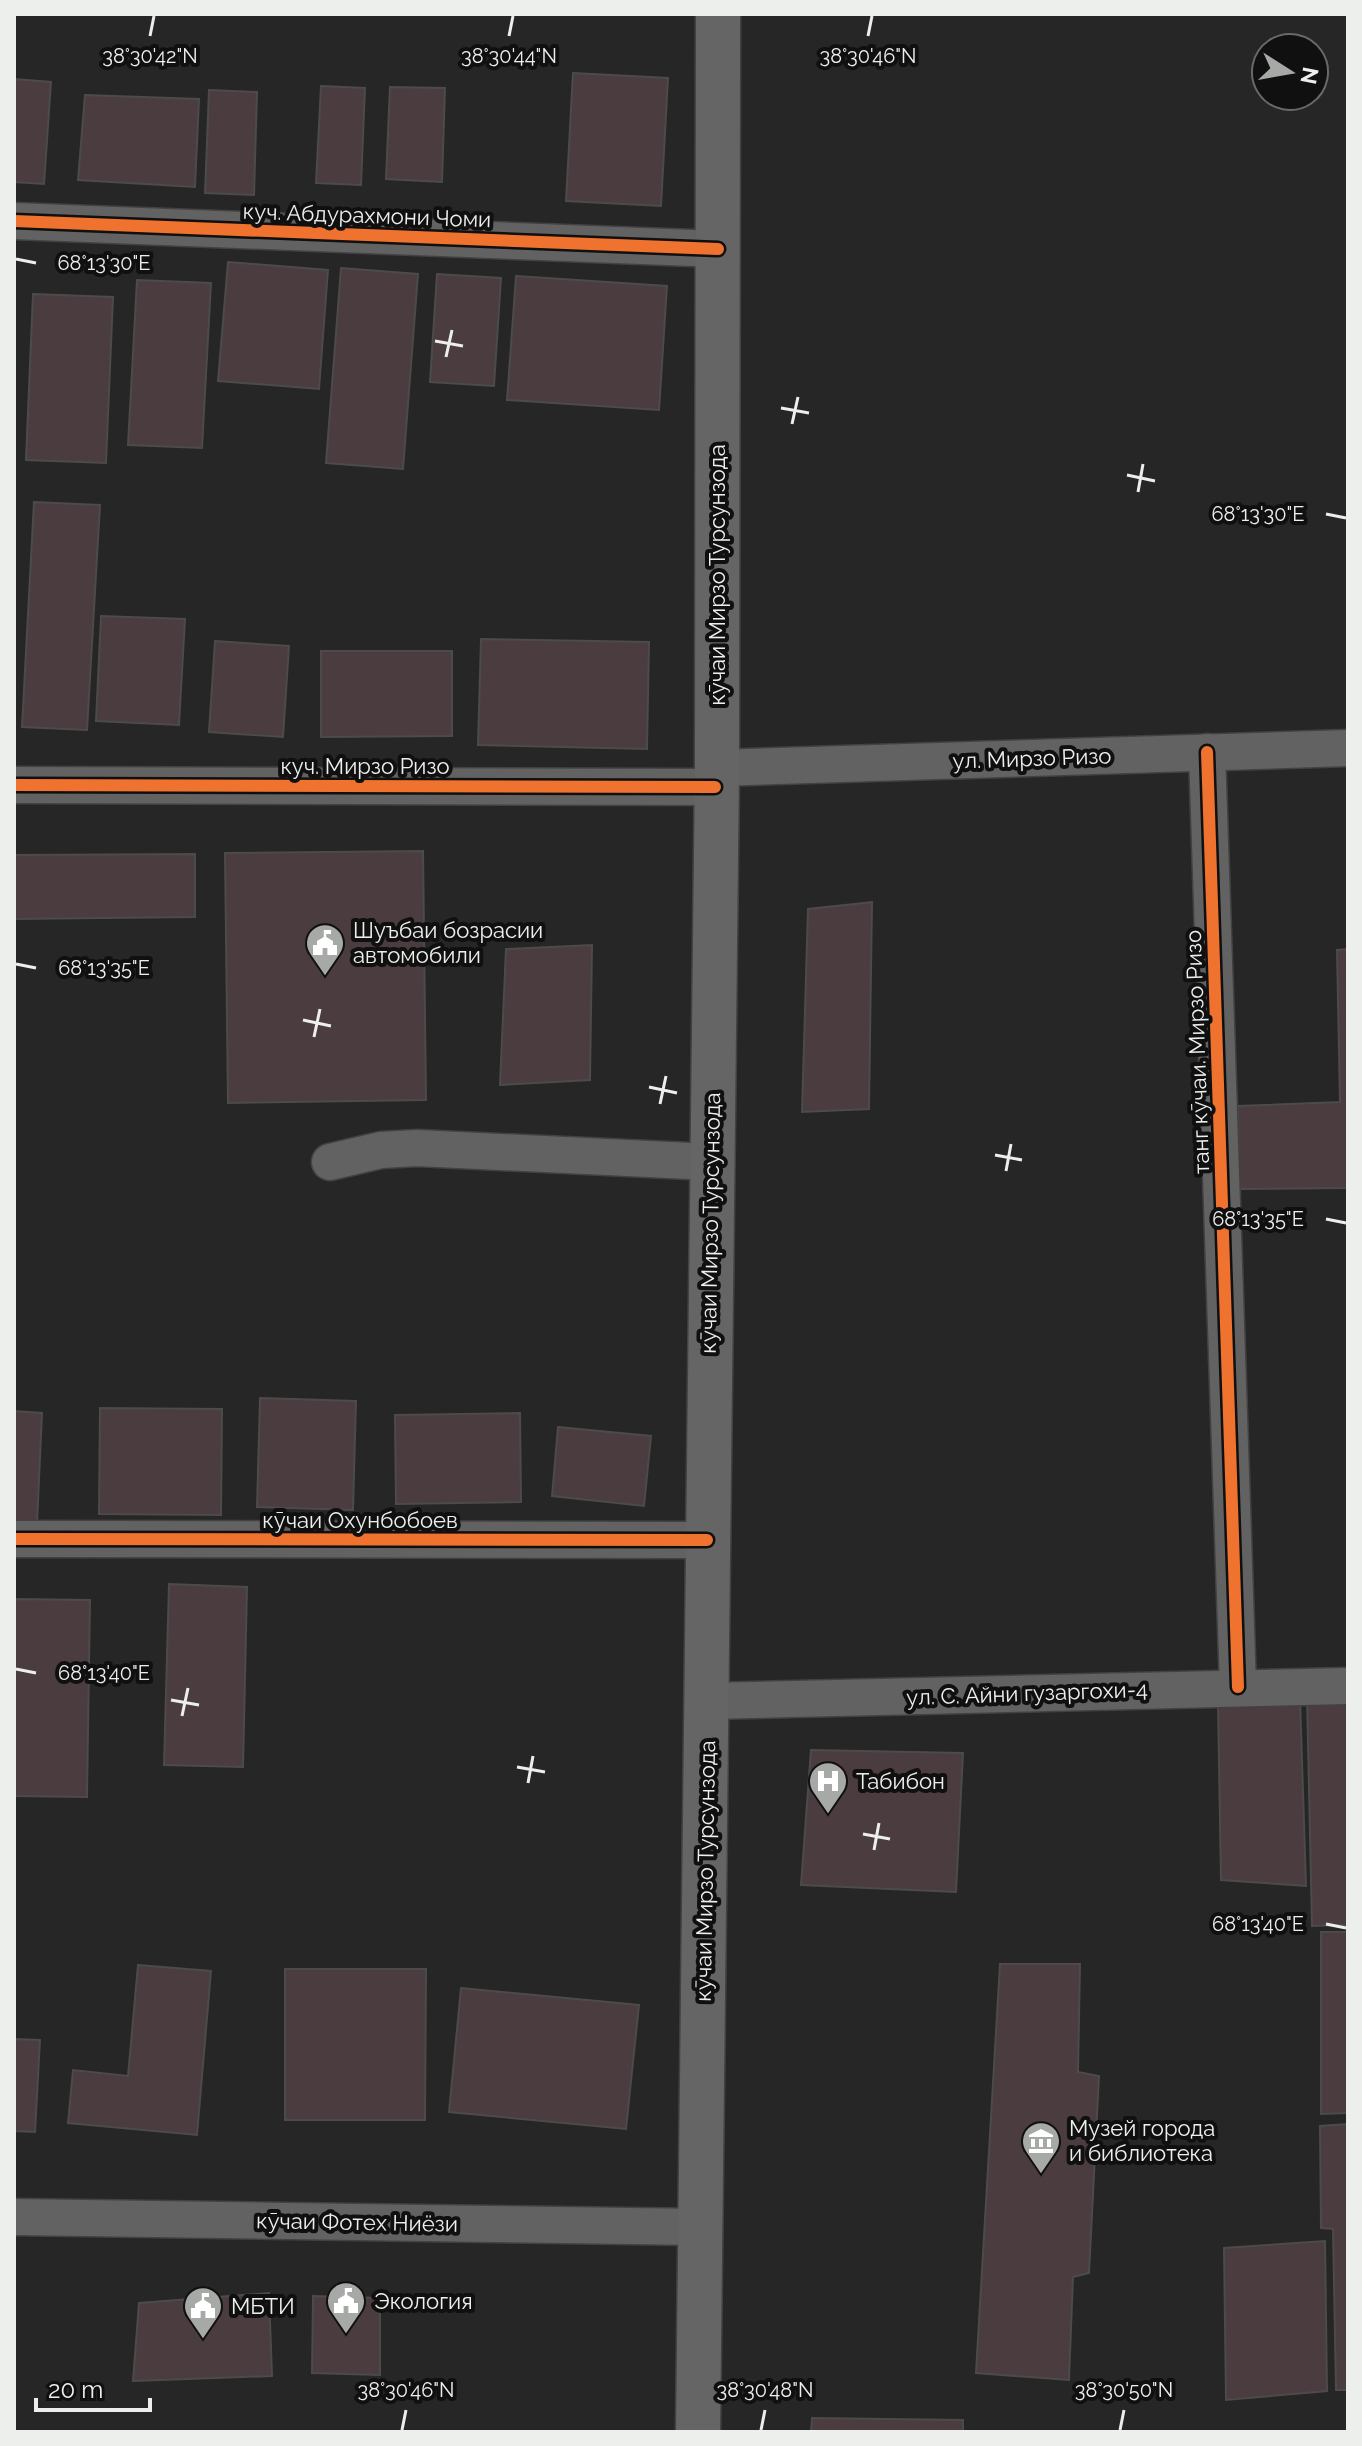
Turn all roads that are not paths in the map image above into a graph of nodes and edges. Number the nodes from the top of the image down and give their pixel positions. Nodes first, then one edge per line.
1 (718, 14) edge
2 (14, 221) edge
3 (718, 249) junction
4 (1348, 748) edge
5 (1207, 752) junction
6 (716, 778) junction
7 (14, 785) edge
8 (330, 1162) dead end
9 (711, 1162) junction
10 (14, 1539) edge
11 (707, 1540) junction
12 (1348, 1686) edge
13 (1238, 1687) junction
14 (707, 1701) junction
15 (14, 2217) edge
16 (700, 2227) junction
17 (698, 2432) edge

1 - 3 main road, кӯчаи Мирзо Турсунзода
2 - 3 street, куч. Абдурахмони Чоми
3 - 6 main road, кӯчаи Мирзо Турсунзода
4 - 5 street, ул. Мирзо Ризо
5 - 6 street, ул. Мирзо Ризо
5 - 13 street, танг кӯчаи. Мирзо Ризо
6 - 7 street, куч. Мирзо Ризо
6 - 9 main road, кӯчаи Мирзо Турсунзода
8 - 9 street
9 - 11 main road, кӯчаи Мирзо Турсунзода
10 - 11 street, кӯчаи Охунбобоев
11 - 14 main road, кӯчаи Мирзо Турсунзода
12 - 13 street, ул. С. Айни гузаргохи-4
13 - 14 street, ул. С. Айни гузаргохи-4
14 - 16 main road, кӯчаи Мирзо Турсунзода
15 - 16 street, кӯчаи Фотех Ниёзи
16 - 17 main road, кӯчаи Мирзо Турсунзода

